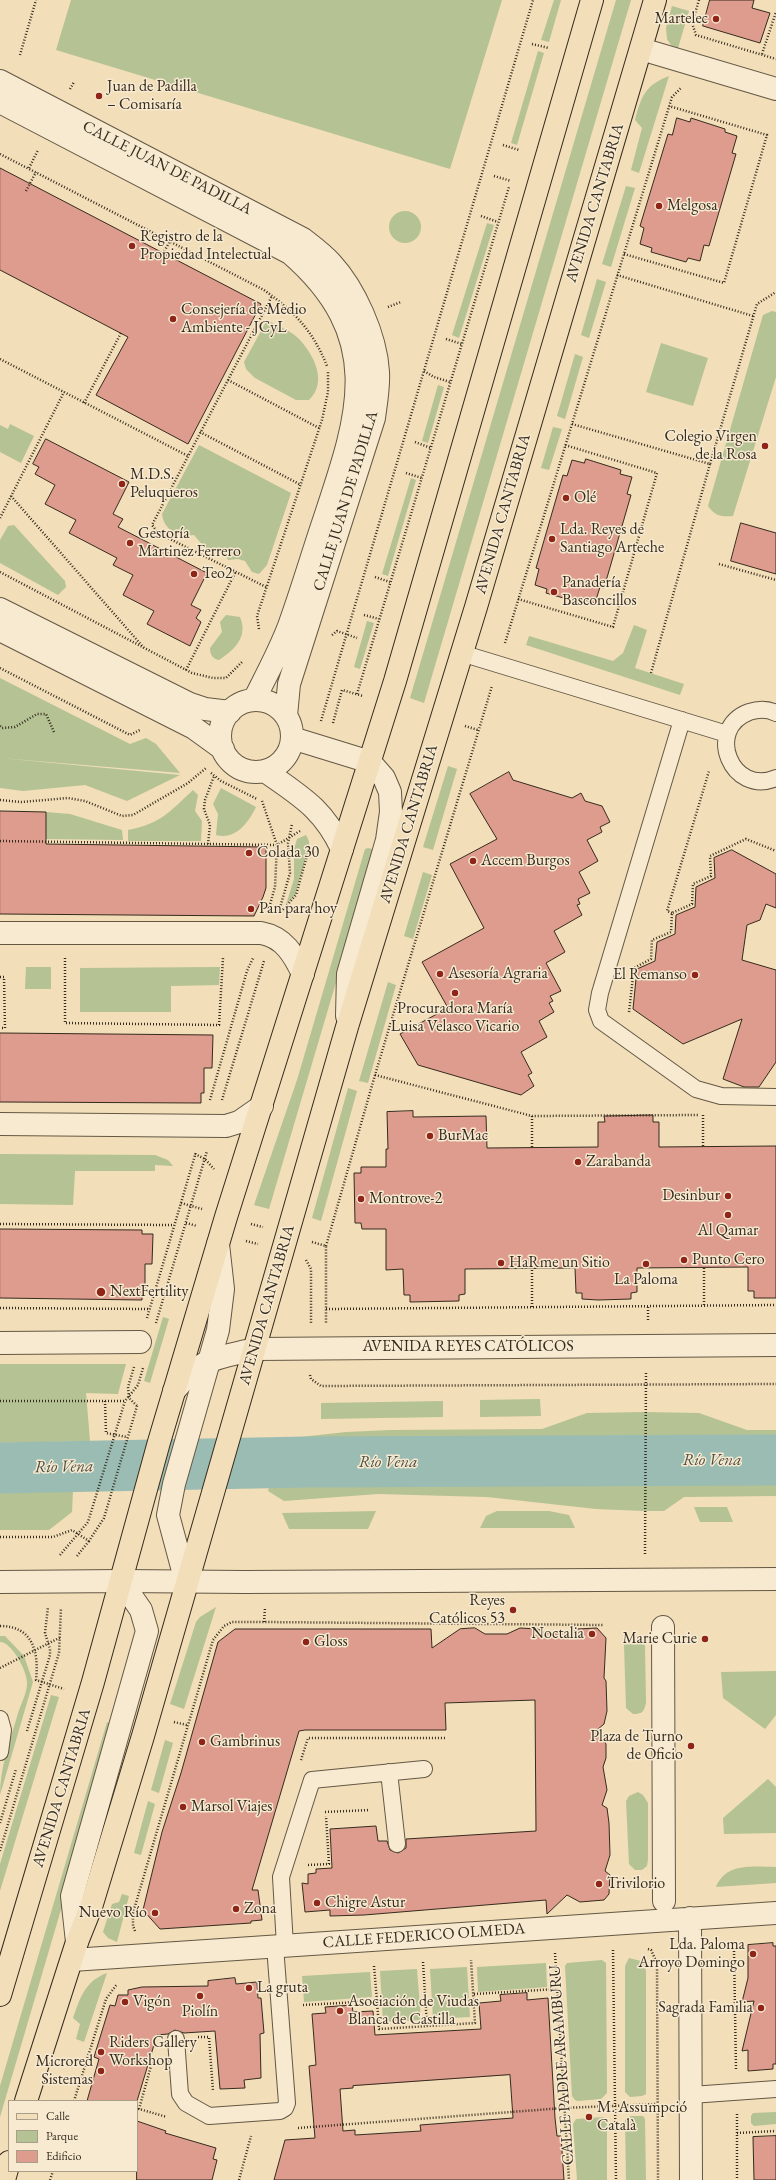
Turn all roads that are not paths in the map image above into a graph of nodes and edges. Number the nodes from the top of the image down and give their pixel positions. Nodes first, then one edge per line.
1 (592, 0) edge
2 (655, 0) edge
3 (641, 48) junction
4 (0, 81) edge
5 (776, 89) edge
6 (0, 102) edge
7 (0, 609) edge
8 (0, 630) edge
9 (461, 653) junction
10 (254, 700) junction
11 (230, 712) junction
12 (776, 713) edge
13 (286, 716) junction
14 (682, 720) junction
15 (727, 734) junction
16 (292, 738) junction
17 (223, 749) junction
18 (370, 762) junction
19 (265, 771) junction
20 (776, 778) edge
21 (342, 849) junction
22 (0, 933) edge
23 (303, 974) junction
24 (347, 1027) junction
25 (776, 1097) edge
26 (262, 1106) junction
27 (0, 1124) edge
28 (218, 1244) junction
29 (0, 1342) edge
30 (776, 1344) edge
31 (255, 1349) junction
32 (142, 1352) road end
33 (208, 1360) junction
34 (174, 1391) junction
35 (776, 1579) edge
36 (121, 1581) junction
37 (0, 1582) edge
38 (186, 1582) junction
39 (663, 1627) dead end
40 (0, 1719) edge
41 (0, 1752) edge
42 (424, 1769) dead end
43 (389, 1772) junction
44 (398, 1844) dead end
45 (664, 1901) dead end
46 (776, 1913) edge
47 (690, 1918) junction
48 (280, 1946) junction
49 (74, 1951) junction
50 (0, 1995) edge
51 (176, 2039) dead end
52 (776, 2089) edge
53 (691, 2095) junction
54 (26, 2100) edge
55 (8, 2166) edge
56 (4, 2180) edge
57 (691, 2180) edge

1 - 18 main road, AVENIDA CANTABRIA
2 - 3 main road, AVENIDA CANTABRIA
3 - 5 street
3 - 9 main road, AVENIDA CANTABRIA
4 - 13 street, CALLE JUAN DE PADILLA
6 - 10 street, CALLE JUAN DE PADILLA
7 - 11 street
8 - 17 street
9 - 14 lane
9 - 24 main road, AVENIDA CANTABRIA
10 - 11 street
10 - 13 street
11 - 17 street
12 - 15 lane
13 - 16 street
14 - 15 lane
14 - 25 lane
15 - 20 lane
16 - 18 street
16 - 19 street
17 - 19 street
18 - 21 main road, AVENIDA CANTABRIA
18 - 24 street, AVENIDA CANTABRIA
19 - 21 street
21 - 23 main road, AVENIDA CANTABRIA
22 - 23 street
23 - 26 main road, AVENIDA CANTABRIA
24 - 31 main road, AVENIDA CANTABRIA
26 - 27 street
26 - 28 main road, AVENIDA CANTABRIA
28 - 33 street, AVENIDA CANTABRIA
28 - 34 main road, AVENIDA CANTABRIA
29 - 32 street
30 - 31 street, AVENIDA REYES CATÓLICOS
31 - 33 street, AVENIDA REYES CATÓLICOS
31 - 38 main road, AVENIDA CANTABRIA
33 - 34 street, AVENIDA REYES CATÓLICOS
33 - 38 street, AVENIDA CANTABRIA
34 - 36 main road, AVENIDA CANTABRIA
35 - 38 street
36 - 37 street
36 - 38 street
36 - 49 street, AVENIDA CANTABRIA
36 - 50 main road, AVENIDA CANTABRIA
38 - 49 main road, AVENIDA CANTABRIA
39 - 45 street
40 - 41 lane
42 - 43 lane
43 - 44 lane
43 - 48 lane
46 - 47 street, CALLE FEDERICO OLMEDA
47 - 48 street, CALLE FEDERICO OLMEDA
47 - 53 street
48 - 49 street, CALLE FEDERICO OLMEDA
48 - 51 lane
49 - 54 main road, AVENIDA CANTABRIA
52 - 53 lane
53 - 57 street
55 - 56 main road

